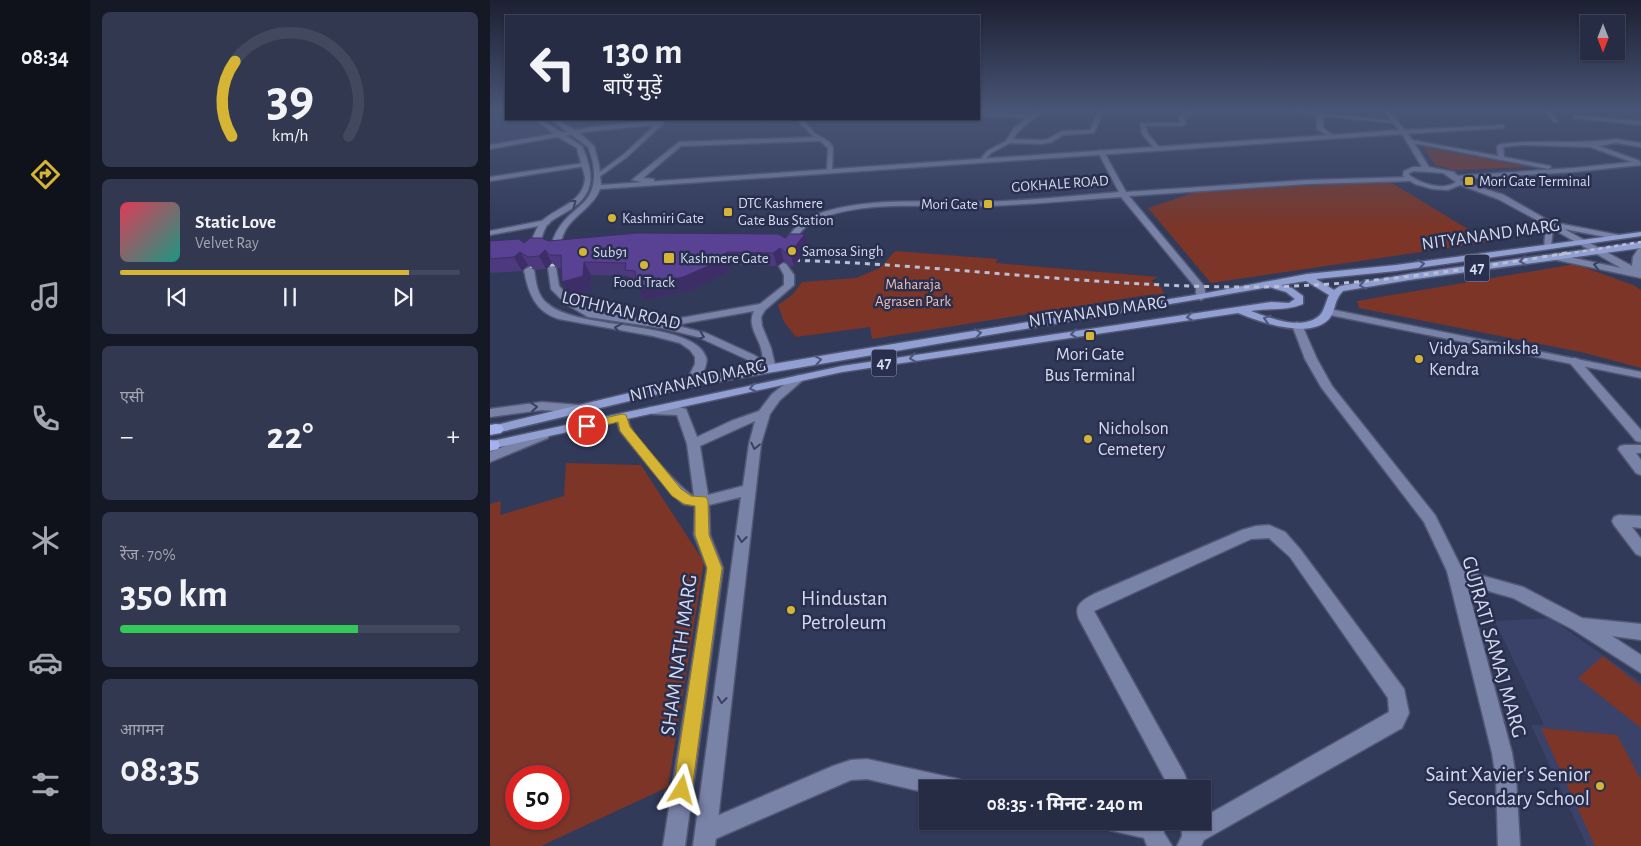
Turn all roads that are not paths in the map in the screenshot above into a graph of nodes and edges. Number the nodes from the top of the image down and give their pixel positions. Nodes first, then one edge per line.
1 (581, 150) edge
2 (591, 150) edge
3 (631, 150) edge
4 (671, 150) edge
5 (831, 150) edge
6 (992, 150) edge
7 (1138, 150) edge
8 (1416, 150) edge
9 (1459, 150) edge
10 (1500, 150) edge
11 (1606, 150) edge
12 (1104, 155) junction
13 (1501, 158) junction
14 (983, 160) junction
15 (1640, 163) edge
16 (584, 165) junction
17 (1426, 169) junction
18 (830, 170) junction
19 (1570, 171) junction
20 (599, 176) junction
21 (490, 179) edge
22 (1410, 179) junction
23 (1458, 180) junction
24 (651, 183) junction
25 (597, 186) junction
26 (1123, 194) junction
27 (546, 222) junction
28 (1550, 224) junction
29 (493, 231) edge
30 (1641, 234) edge
31 (1616, 237) junction
32 (1581, 241) junction
33 (786, 243) edge
34 (1641, 245) edge
35 (1548, 246) junction
36 (557, 248) edge
37 (532, 251) edge
38 (1600, 251) junction
39 (1641, 251) edge
40 (1555, 257) junction
41 (783, 266) edge
42 (552, 268) edge
43 (1396, 268) junction
44 (529, 270) edge
45 (1640, 274) edge
46 (1307, 277) junction
47 (1409, 277) junction
48 (1269, 285) junction
49 (1334, 294) junction
50 (1201, 297) junction
51 (764, 306) junction
52 (1238, 310) junction
53 (1329, 312) junction
54 (658, 325) junction
55 (1297, 325) junction
56 (1574, 361) junction
57 (770, 369) junction
58 (1641, 375) edge
59 (799, 378) junction
60 (692, 382) junction
61 (579, 409) junction
62 (648, 411) junction
63 (490, 413) edge
64 (764, 414) junction
65 (622, 418) junction
66 (543, 435) joint
67 (1641, 438) edge
68 (492, 441) edge
69 (694, 444) junction
70 (1641, 449) edge
71 (1641, 470) edge
72 (748, 490) junction
73 (702, 501) junction
74 (1641, 522) edge
75 (1641, 550) edge
76 (1455, 572) junction
77 (1578, 624) junction
78 (1641, 632) edge
79 (1641, 665) edge
80 (919, 780) edge
81 (1177, 780) edge
82 (1211, 825) edge
83 (705, 839) edge
84 (674, 846) edge
85 (1509, 846) edge

1 - 16 street
2 - 20 street
3 - 20 street
4 - 24 street
5 - 18 street
6 - 14 street
7 - 12 street
8 - 17 street
9 - 13 street
10 - 13 street
11 - 15 street
12 - 14 street
12 - 26 street
13 - 19 street
14 - 18 street
15 - 19 street
16 - 21 street
27 -> 16 street
17 - 22 street
17 - 23 street
18 - 24 street
19 - 23 street
20 - 25 street
22 - 23 street
22 - 26 street, GOKHALE ROAD
23 - 28 street
24 - 25 street
25 - 36 street
26 - 33 street, GOKHALE ROAD
26 - 50 street
27 - 29 street
27 - 37 street
28 - 31 street
28 - 32 street
28 - 35 street
30 - 31 main road, NITYANAND MARG / 47
31 - 32 main road, NITYANAND MARG / 47
32 - 35 main road, NITYANAND MARG / 47
32 - 38 street
34 - 38 main road, NITYANAND MARG / 47
43 -> 35 main road, NITYANAND MARG / 47
38 - 40 main road, NITYANAND MARG / 47
38 - 45 street
39 - 45 street
45 -> 40 street
40 -> 47 main road, NITYANAND MARG / 47
41 - 51 street
42 - 54 street, LOTHIYAN ROAD
43 - 46 main road, NITYANAND MARG / 47
43 - 47 main road
60 -> 44 street, LOTHIYAN ROAD
46 - 48 main road, NITYANAND MARG / 47
46 - 49 main road
47 -> 49 main road, NITYANAND MARG / 47
48 - 50 main road, NITYANAND MARG / 47
48 - 52 main road
49 - 53 main road
57 -> 50 main road, NITYANAND MARG / 47
51 - 54 street
51 - 57 street
55 -> 52 main road, NITYANAND MARG / 47
52 -> 59 main road, NITYANAND MARG / 47
53 - 55 main road, NITYANAND MARG / 47
53 - 56 street
54 -> 57 street, LOTHIYAN ROAD
55 - 76 street, GUJRATI SAMAJ MARG
56 - 58 street
56 - 67 street
57 - 60 main road, NITYANAND MARG / 47
59 -> 62 main road, NITYANAND MARG / 47
59 - 64 street
60 - 61 main road, NITYANAND MARG / 47
63 -> 61 street, NITYANAND MARG / 47
61 - 68 main road, NITYANAND MARG / 47
62 - 65 main road, NITYANAND MARG / 47
62 - 69 street, SHAM NATH MARG
64 - 69 street
64 -> 72 street
65 - 66 main road, NITYANAND MARG / 47
65 - 73 street
66 - 68 street, NITYANAND MARG / 47
69 - 73 street, SHAM NATH MARG
70 - 71 street
72 - 73 street
72 -> 83 street
73 - 84 street, SHAM NATH MARG
74 - 75 street
76 - 77 street
76 - 85 street, GUJRATI SAMAJ MARG
77 - 78 street
77 - 79 street
80 - 83 street
81 - 82 street

